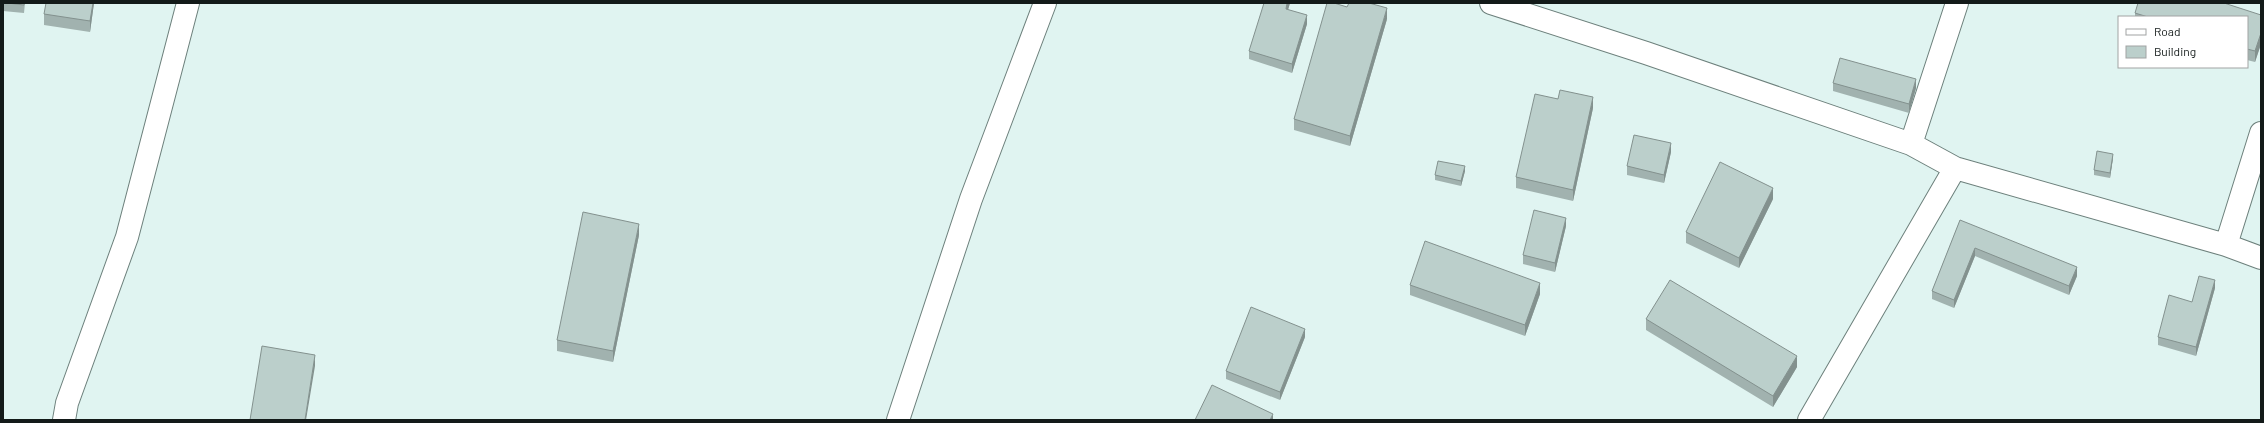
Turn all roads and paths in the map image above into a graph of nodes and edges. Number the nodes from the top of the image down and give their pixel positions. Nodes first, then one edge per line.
1 (188, 3) edge
2 (1045, 3) edge
3 (1492, 3) edge
4 (1957, 3) edge
5 (2261, 133) edge
6 (1911, 144) junction
7 (1955, 168) junction
8 (2226, 245) junction
9 (2261, 258) edge
10 (64, 420) edge
11 (898, 420) edge
12 (1809, 420) edge

1 - 10 street
2 - 11 street
3 - 6 street
4 - 6 street
5 - 8 street
6 - 7 street
7 - 8 street
7 - 12 street
8 - 9 street

